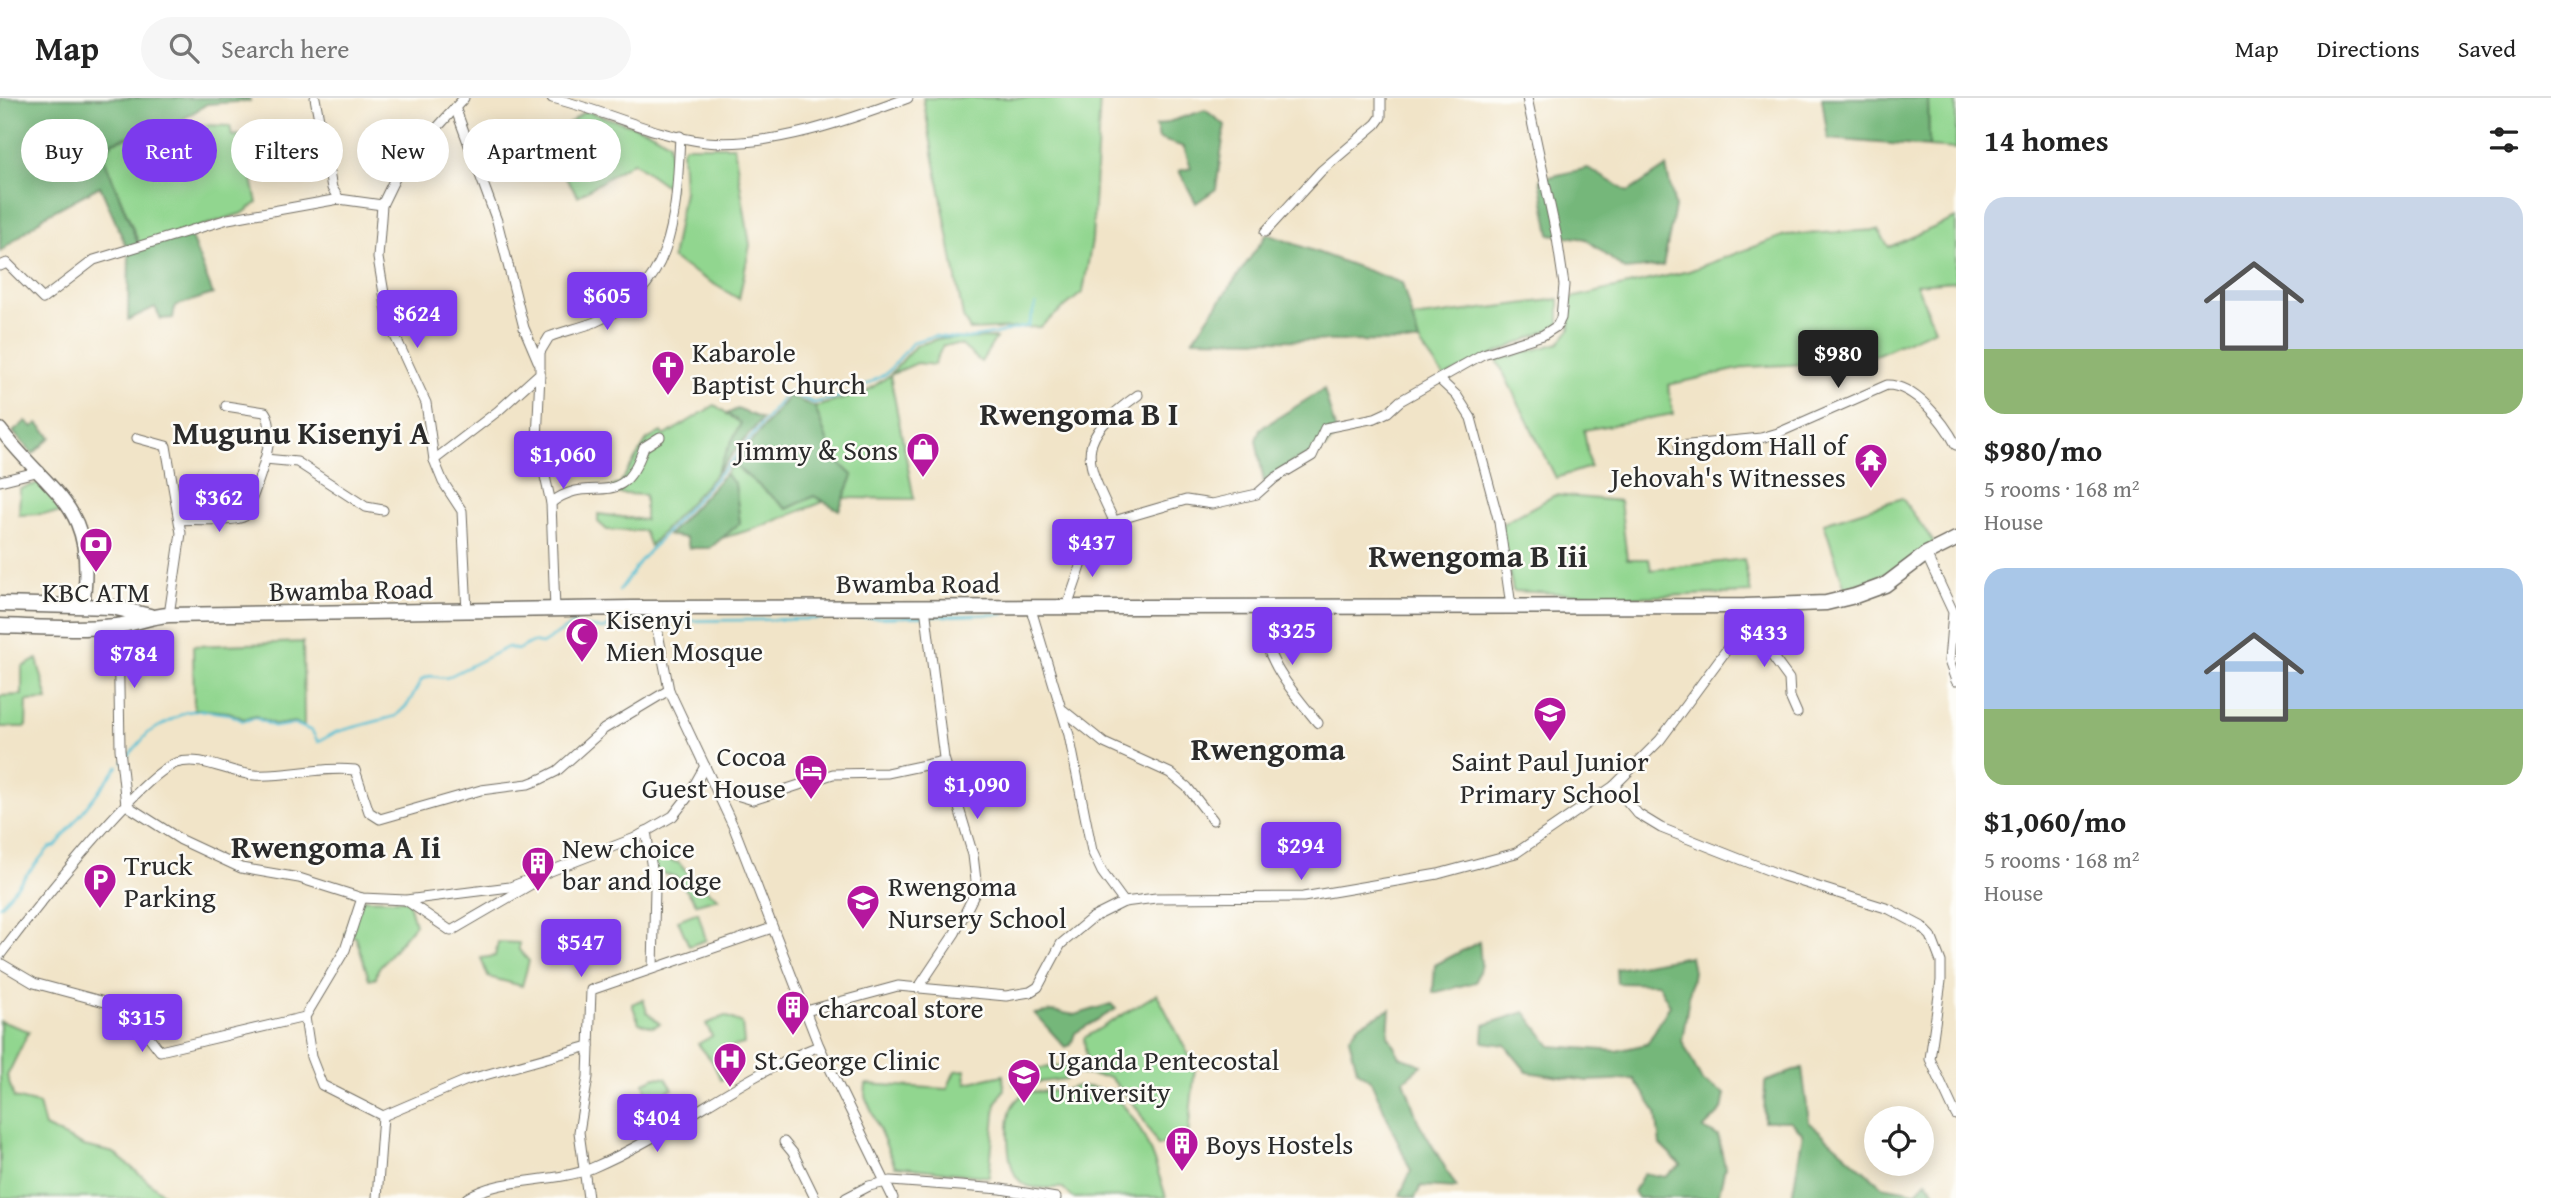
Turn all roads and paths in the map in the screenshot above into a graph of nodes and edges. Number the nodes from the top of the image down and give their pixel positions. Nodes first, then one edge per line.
1 (315, 98) edge
2 (464, 98) edge
3 (552, 98) edge
4 (908, 98) edge
5 (1381, 98) edge
6 (1527, 98) edge
7 (456, 110) junction
8 (680, 136) junction
9 (340, 199) junction
10 (382, 205) junction
11 (1265, 232) dead end
12 (0, 265) edge
13 (540, 369) junction
14 (1440, 380) junction
15 (1138, 395) dead end
16 (226, 406) dead end
17 (0, 429) edge
18 (660, 437) dead end
19 (137, 438) dead end
20 (1956, 445) edge
21 (1679, 446) dead end
22 (265, 459) junction
23 (434, 460) junction
24 (40, 471) junction
25 (0, 481) edge
26 (551, 503) junction
27 (383, 510) dead end
28 (180, 520) junction
29 (1114, 522) junction
30 (1956, 539) edge
31 (1926, 554) junction
32 (1951, 597) edge
33 (0, 604) edge
34 (1257, 605) junction
35 (83, 606) junction
36 (1030, 606) junction
37 (1511, 606) junction
38 (925, 607) junction
39 (1067, 607) junction
40 (657, 609) junction
41 (555, 610) junction
42 (1744, 610) junction
43 (467, 612) junction
44 (169, 615) junction
45 (150, 617) junction
46 (0, 626) edge
47 (118, 626) junction
48 (657, 628) joint
49 (1956, 681) edge
50 (669, 690) junction
51 (1062, 708) junction
52 (1797, 713) dead end
53 (1318, 723) dead end
54 (944, 761) junction
55 (705, 766) junction
56 (1614, 786) junction
57 (715, 787) junction
58 (126, 805) junction
59 (1213, 820) dead end
60 (646, 831) junction
61 (544, 876) junction
62 (362, 898) junction
63 (406, 900) junction
64 (1124, 902) junction
65 (772, 928) junction
66 (0, 955) edge
67 (0, 963) edge
68 (653, 967) junction
69 (919, 987) junction
70 (806, 1011) junction
71 (305, 1017) junction
72 (589, 1046) junction
73 (820, 1046) junction
74 (1956, 1115) edge
75 (383, 1116) junction
76 (784, 1142) dead end
77 (583, 1172) junction
78 (887, 1181) junction
79 (377, 1198) edge
80 (467, 1198) edge
81 (588, 1198) edge
82 (815, 1198) edge
83 (846, 1198) edge
84 (893, 1198) edge
85 (1056, 1198) edge

1 - 9 street
2 - 7 street
3 - 8 street
4 - 8 street
5 - 11 street
6 - 14 street
7 - 10 street
7 - 13 street
8 - 13 street
9 - 10 street
9 - 12 street
10 - 23 street
13 - 23 street
13 - 26 street
14 - 29 street
14 - 37 street
15 - 29 street
16 - 22 street
17 - 24 street
18 - 26 street
19 - 28 street
20 - 21 street
22 - 27 street
22 - 28 street
23 - 43 street
24 - 25 street
24 - 35 street
26 - 41 street
28 - 44 street
29 - 39 street
30 - 31 main road, Bwamba Road
31 - 32 street
31 - 42 main road, Bwamba Road
32 - 49 street
33 - 35 main road, Bwamba Road
34 - 37 main road, Bwamba Road
34 - 39 main road, Bwamba Road
34 - 53 street
35 - 45 main road, Bwamba Road
36 - 38 main road, Bwamba Road
36 - 39 main road, Bwamba Road
36 - 51 street
37 - 42 main road, Bwamba Road
38 - 40 main road, Bwamba Road
38 - 54 street
40 - 41 main road, Bwamba Road
40 - 48 street
41 - 43 main road, Bwamba Road
42 - 52 street
42 - 56 street
43 - 44 main road, Bwamba Road
44 - 45 main road, Bwamba Road
45 - 47 main road, Bwamba Road
46 - 47 main road, Bwamba Road
47 - 58 street
48 - 50 street
50 - 55 street
50 - 58 street
51 - 59 street
51 - 64 street
54 - 57 street
54 - 69 street
55 - 57 street
55 - 60 street
56 - 64 street
56 - 74 street
57 - 65 street
58 - 62 street
58 - 66 street
60 - 61 street
60 - 68 street
61 - 63 street
61 - 63 street
62 - 63 street
62 - 71 street
64 - 69 street
65 - 68 street
65 - 70 street
67 - 71 street
68 - 72 street
69 - 70 street
70 - 73 street
71 - 75 street
72 - 75 street
72 - 77 street
73 - 77 street
73 - 78 street
75 - 79 street
76 - 82 street
77 - 80 street
77 - 81 street
78 - 83 street
78 - 84 street
78 - 85 street

